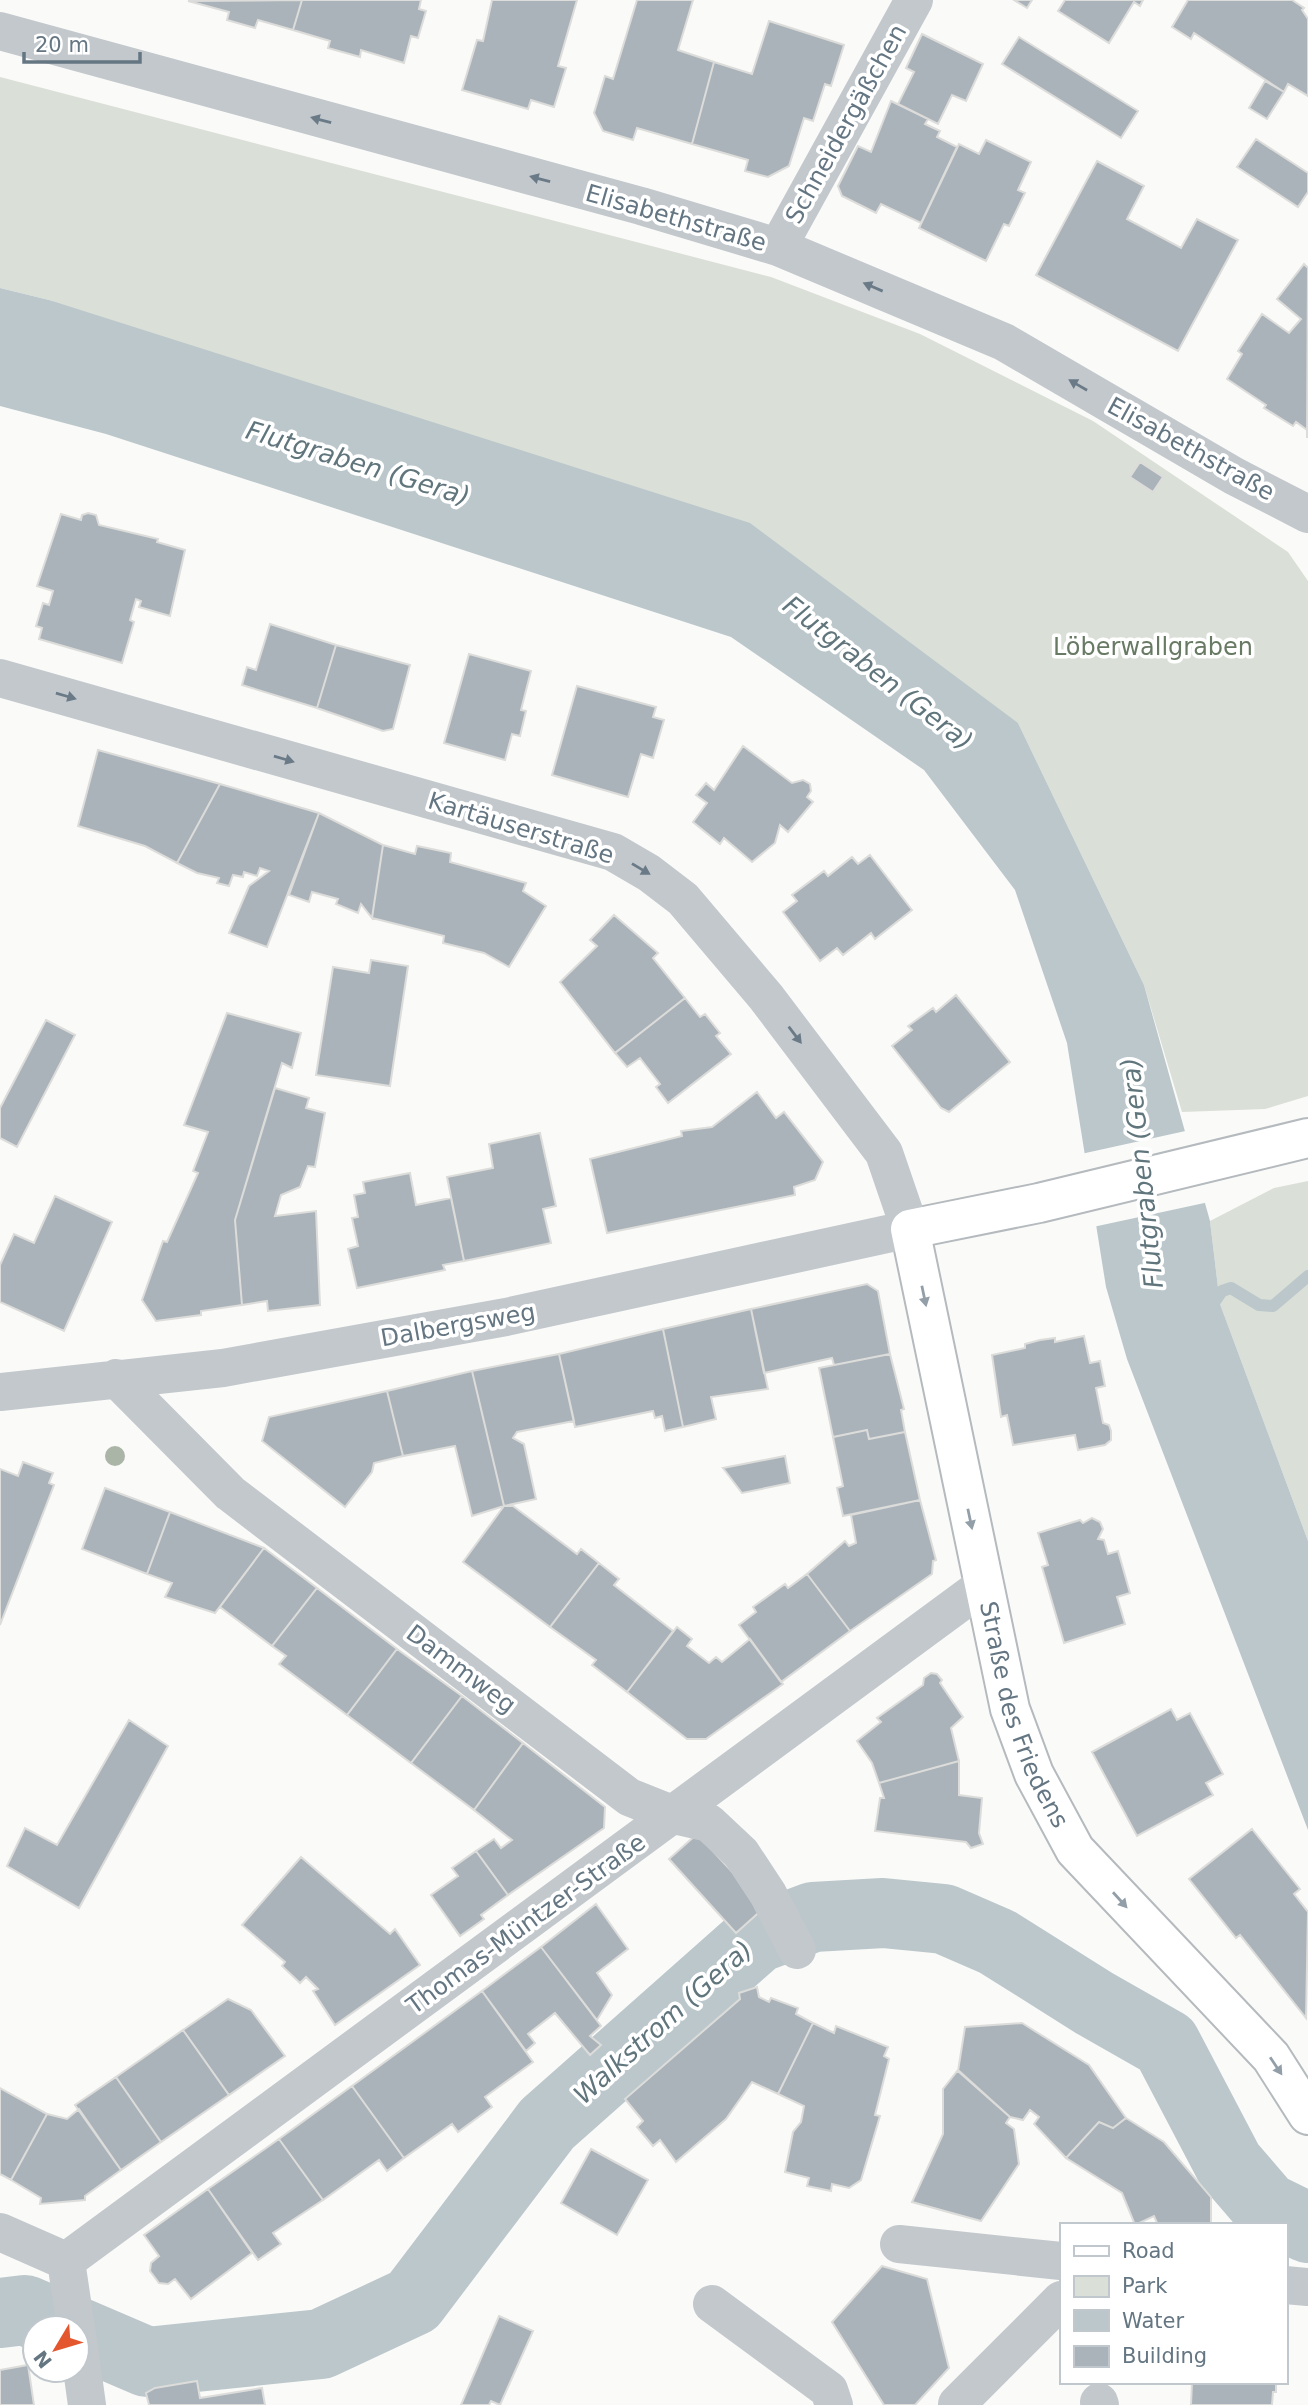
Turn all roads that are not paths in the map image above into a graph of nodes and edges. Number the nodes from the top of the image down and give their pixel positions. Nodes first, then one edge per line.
1 (914, 0) edge
2 (0, 32) edge
3 (778, 247) junction
4 (1308, 514) edge
5 (0, 678) edge
6 (1308, 1138) edge
7 (910, 1229) junction
8 (116, 1378) junction
9 (0, 1392) edge
10 (984, 1585) junction
11 (674, 1815) junction
12 (797, 1950) dead end
13 (1308, 2115) edge
14 (0, 2232) edge
15 (899, 2244) dead end
16 (66, 2261) junction
17 (1060, 2261) edge
18 (1287, 2285) edge
19 (1308, 2287) edge
20 (1060, 2301) edge
21 (712, 2304) dead end
22 (74, 2314) edge
23 (84, 2384) edge
24 (957, 2404) edge
25 (87, 2405) edge
26 (834, 2405) edge

1 - 3 street, Schneidergäßchen
3 -> 2 street, Elisabethstraße
4 -> 3 street, Elisabethstraße
5 -> 7 street, Kartäuserstraße
6 - 7 main road
7 - 8 street, Dalbergsweg
7 -> 10 main road, Straße des Friedens
8 - 9 street, Dalbergsweg
8 - 11 street, Dammweg
10 - 11 street, Thomas-Müntzer-Straße
10 -> 13 main road, Straße des Friedens
11 - 12 street, Dammweg
11 - 16 street, Thomas-Müntzer-Straße
14 - 16 street
15 - 17 street
16 - 22 street
18 - 19 street
20 - 24 street
21 - 26 street
23 - 25 street

